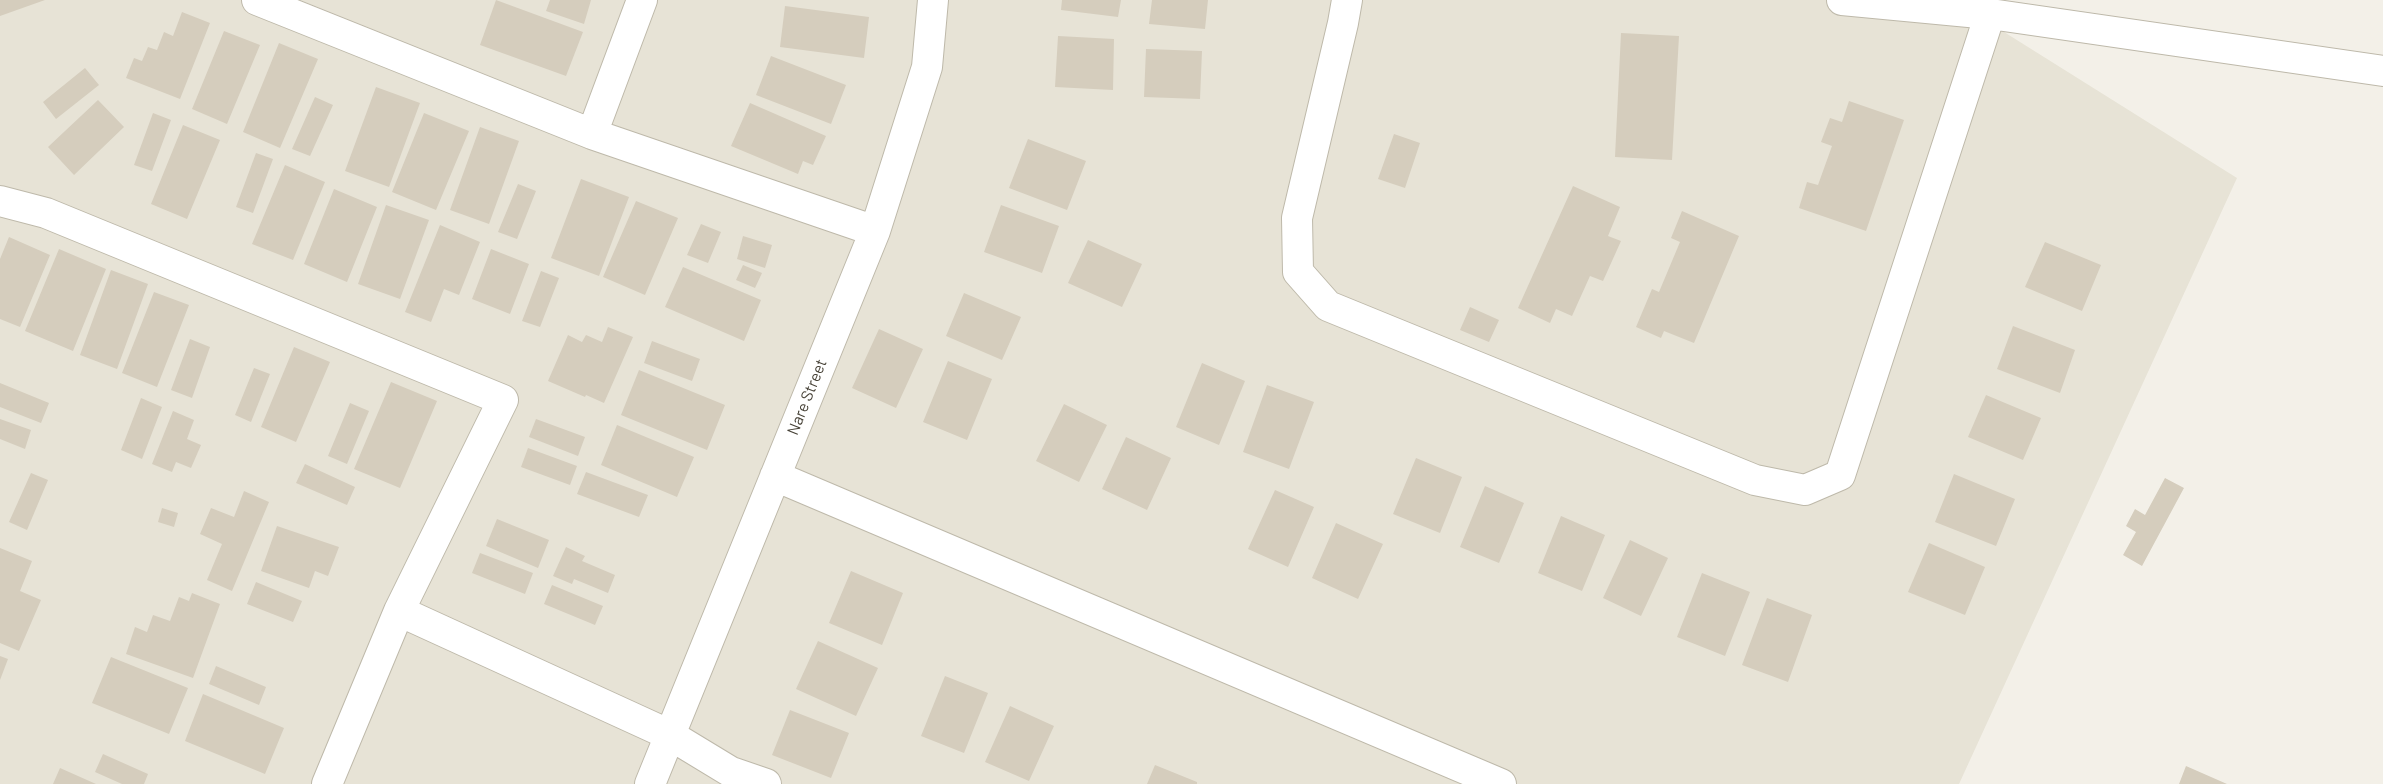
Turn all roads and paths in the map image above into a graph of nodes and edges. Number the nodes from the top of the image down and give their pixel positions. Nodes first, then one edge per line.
1 (257, 0) edge
2 (642, 0) edge
3 (933, 0) edge
4 (1347, 0) edge
5 (1842, 0) edge
6 (1990, 14) junction
7 (2383, 70) edge
8 (592, 134) junction
9 (0, 201) edge
10 (875, 231) junction
11 (775, 476) junction
12 (399, 611) junction
13 (670, 735) junction
14 (327, 784) edge
15 (650, 784) edge
16 (766, 784) edge
17 (1501, 784) edge

1 - 8 street
2 - 8 street
3 - 10 street, Nare Street
4 - 6 street
5 - 6 street
6 - 7 street
8 - 10 street
9 - 12 street
10 - 11 street, Nare Street
11 - 13 street, Nare Street
11 - 17 street
12 - 13 street
12 - 14 street
13 - 15 street, Nare Street
13 - 16 street

